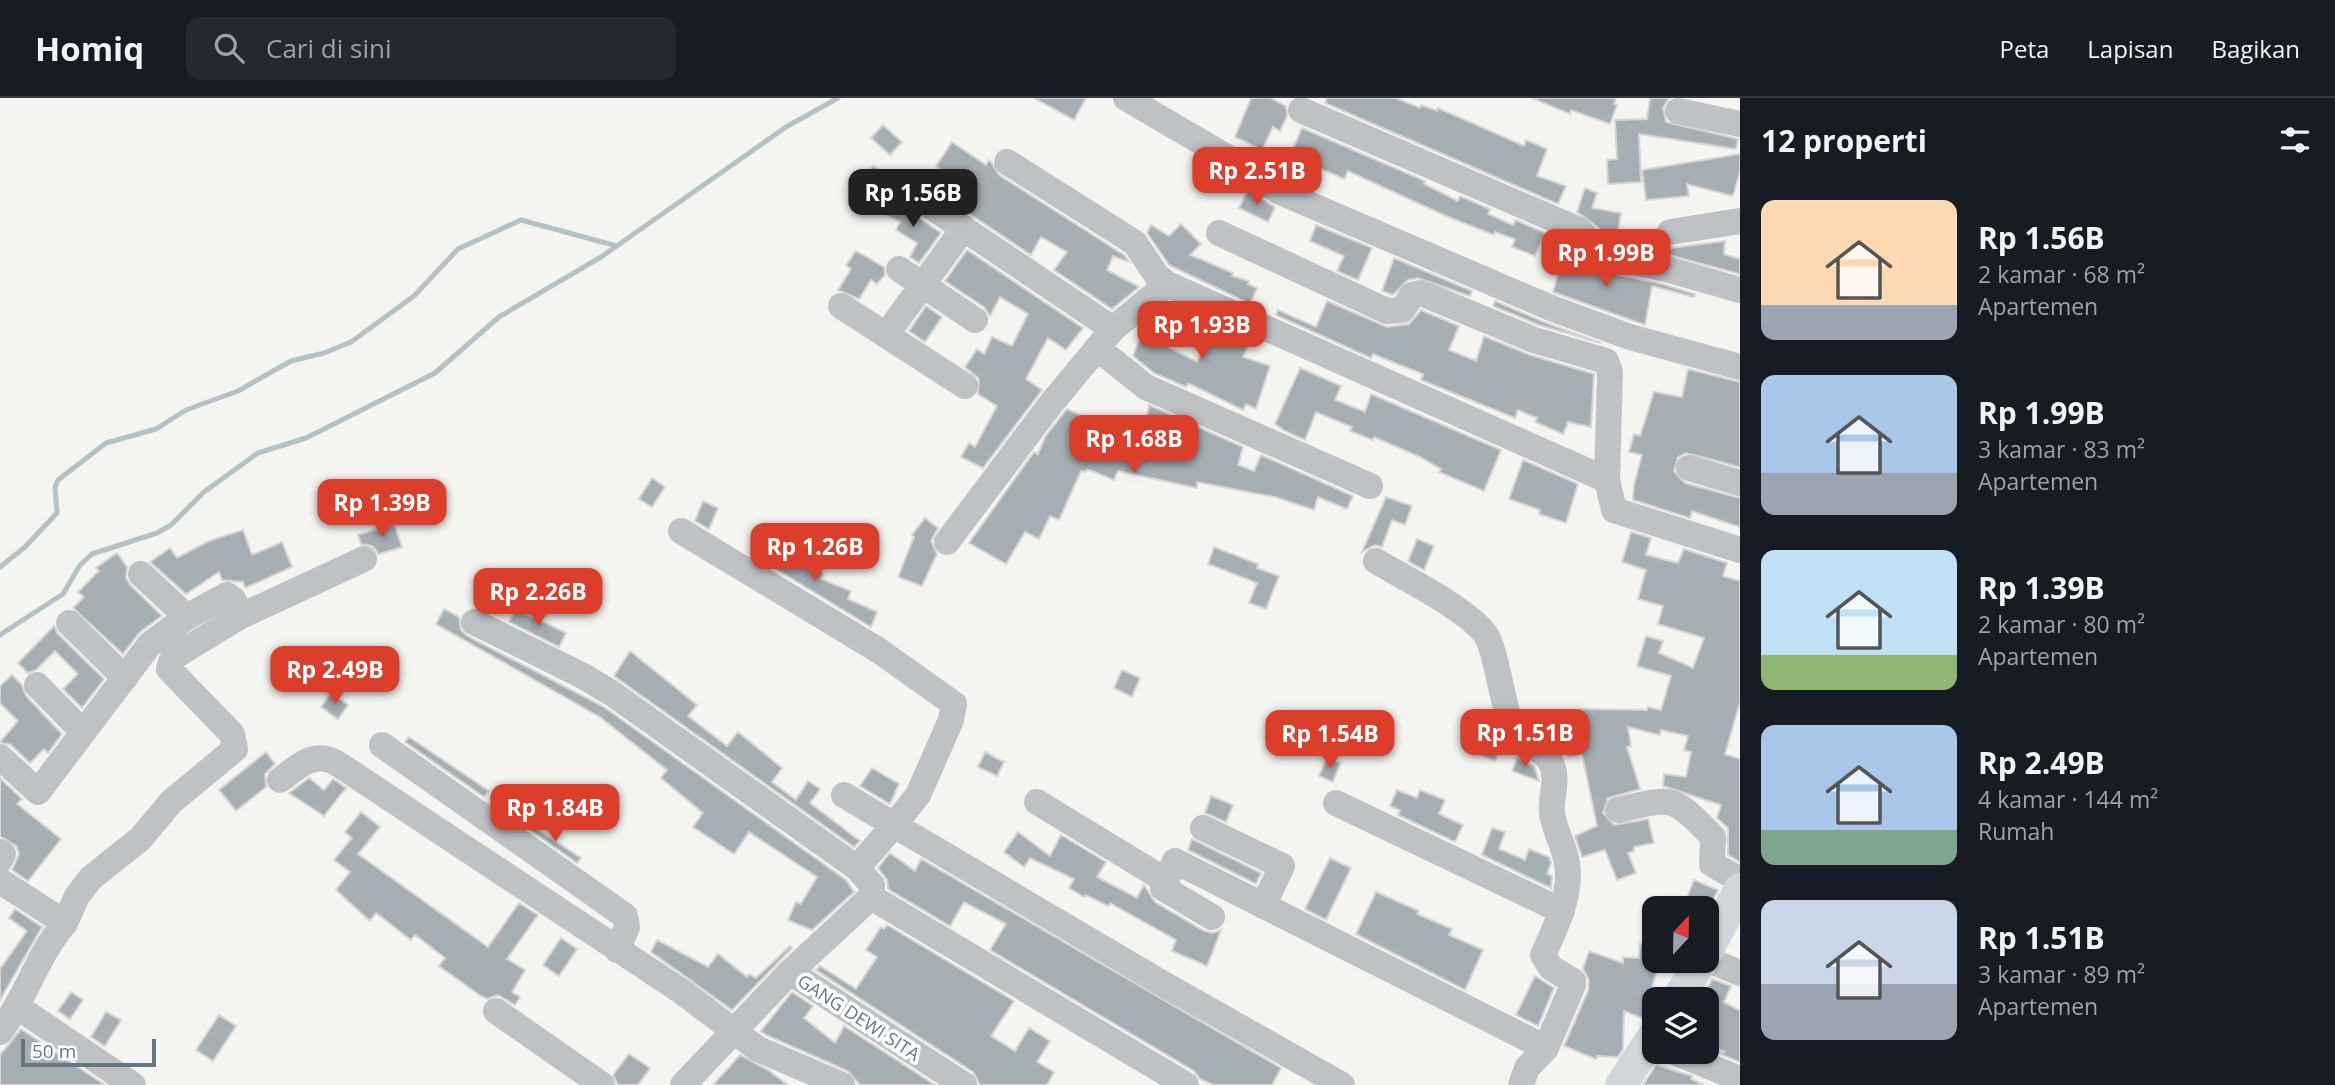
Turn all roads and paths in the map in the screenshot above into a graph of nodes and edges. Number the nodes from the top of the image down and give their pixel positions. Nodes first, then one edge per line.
1 (1126, 98) edge
2 (1301, 110) dead end
3 (1678, 111) dead end
4 (1740, 124) edge
5 (1007, 162) dead end
6 (930, 206) dead end
7 (1740, 222) edge
8 (964, 228) junction
9 (1670, 232) dead end
10 (1219, 233) dead end
11 (899, 269) dead end
12 (1167, 284) junction
13 (923, 286) junction
14 (1740, 290) edge
15 (841, 306) dead end
16 (975, 320) dead end
17 (886, 335) junction
18 (1105, 338) junction
19 (1740, 367) edge
20 (965, 386) dead end
21 (1689, 468) dead end
22 (1607, 480) junction
23 (1740, 483) edge
24 (1370, 486) dead end
25 (681, 531) dead end
26 (947, 542) dead end
27 (1740, 550) edge
28 (365, 559) dead end
29 (1376, 561) dead end
30 (141, 575) dead end
31 (242, 616) junction
32 (187, 617) junction
33 (474, 622) dead end
34 (69, 623) dead end
35 (125, 678) junction
36 (37, 685) dead end
37 (83, 732) junction
38 (382, 746) dead end
39 (0, 757) edge
40 (280, 780) dead end
41 (844, 795) dead end
42 (1037, 802) dead end
43 (1336, 803) dead end
44 (1618, 810) dead end
45 (894, 825) junction
46 (1203, 828) dead end
47 (0, 852) edge
48 (0, 860) edge
49 (857, 868) junction
50 (1165, 880) junction
51 (1740, 880) edge
52 (1740, 889) edge
53 (4, 892) edge
54 (872, 897) junction
55 (1263, 906) junction
56 (1562, 911) junction
57 (1212, 917) dead end
58 (65, 923) junction
59 (1719, 930) edge
60 (618, 950) junction
61 (1719, 964) edge
62 (790, 972) junction
63 (1740, 973) edge
64 (19, 1008) junction
65 (496, 1011) dead end
66 (733, 1029) junction
67 (0, 1032) edge
68 (1546, 1048) junction
69 (1642, 1061) edge
70 (1706, 1064) edge
71 (1740, 1079) edge
72 (133, 1085) edge
73 (601, 1085) edge
74 (683, 1085) edge
75 (842, 1085) edge
76 (964, 1085) edge
77 (1186, 1085) edge
78 (1342, 1085) edge
79 (1521, 1085) edge
80 (1621, 1085) edge

1 - 19 street
2 - 14 street
3 - 4 street
5 - 12 street
6 - 8 street
7 - 9 street
8 - 13 street
8 - 18 street
10 - 22 street
11 - 13 street
12 - 18 street
12 - 22 street
13 - 16 street
13 - 17 street
15 - 17 street
17 - 20 street
18 - 24 street
18 - 26 street
21 - 23 street
22 - 27 street
25 - 45 street
28 - 31 street
29 - 56 street
30 - 32 street
31 - 32 street
31 - 58 street
32 - 35 street
33 - 49 street
34 - 35 street
35 - 37 street
36 - 37 street
37 - 39 street
38 - 60 street
40 - 60 street
41 - 45 street
42 - 50 street
43 - 56 street
44 - 51 street
45 - 49 street
45 - 78 street
46 - 55 street
47 - 48 street
49 - 54 street
50 - 55 street
50 - 57 street
52 - 59 main road
53 - 58 street
54 - 62 street
54 - 77 street
55 - 68 street
56 - 68 street
58 - 64 street
60 - 66 street
61 - 63 street
62 - 66 street
62 - 76 street, GANG DEWI SITA
64 - 67 street
64 - 72 street
65 - 73 street
66 - 74 street
66 - 75 street
68 - 79 street
69 - 80 main road
70 - 71 street

